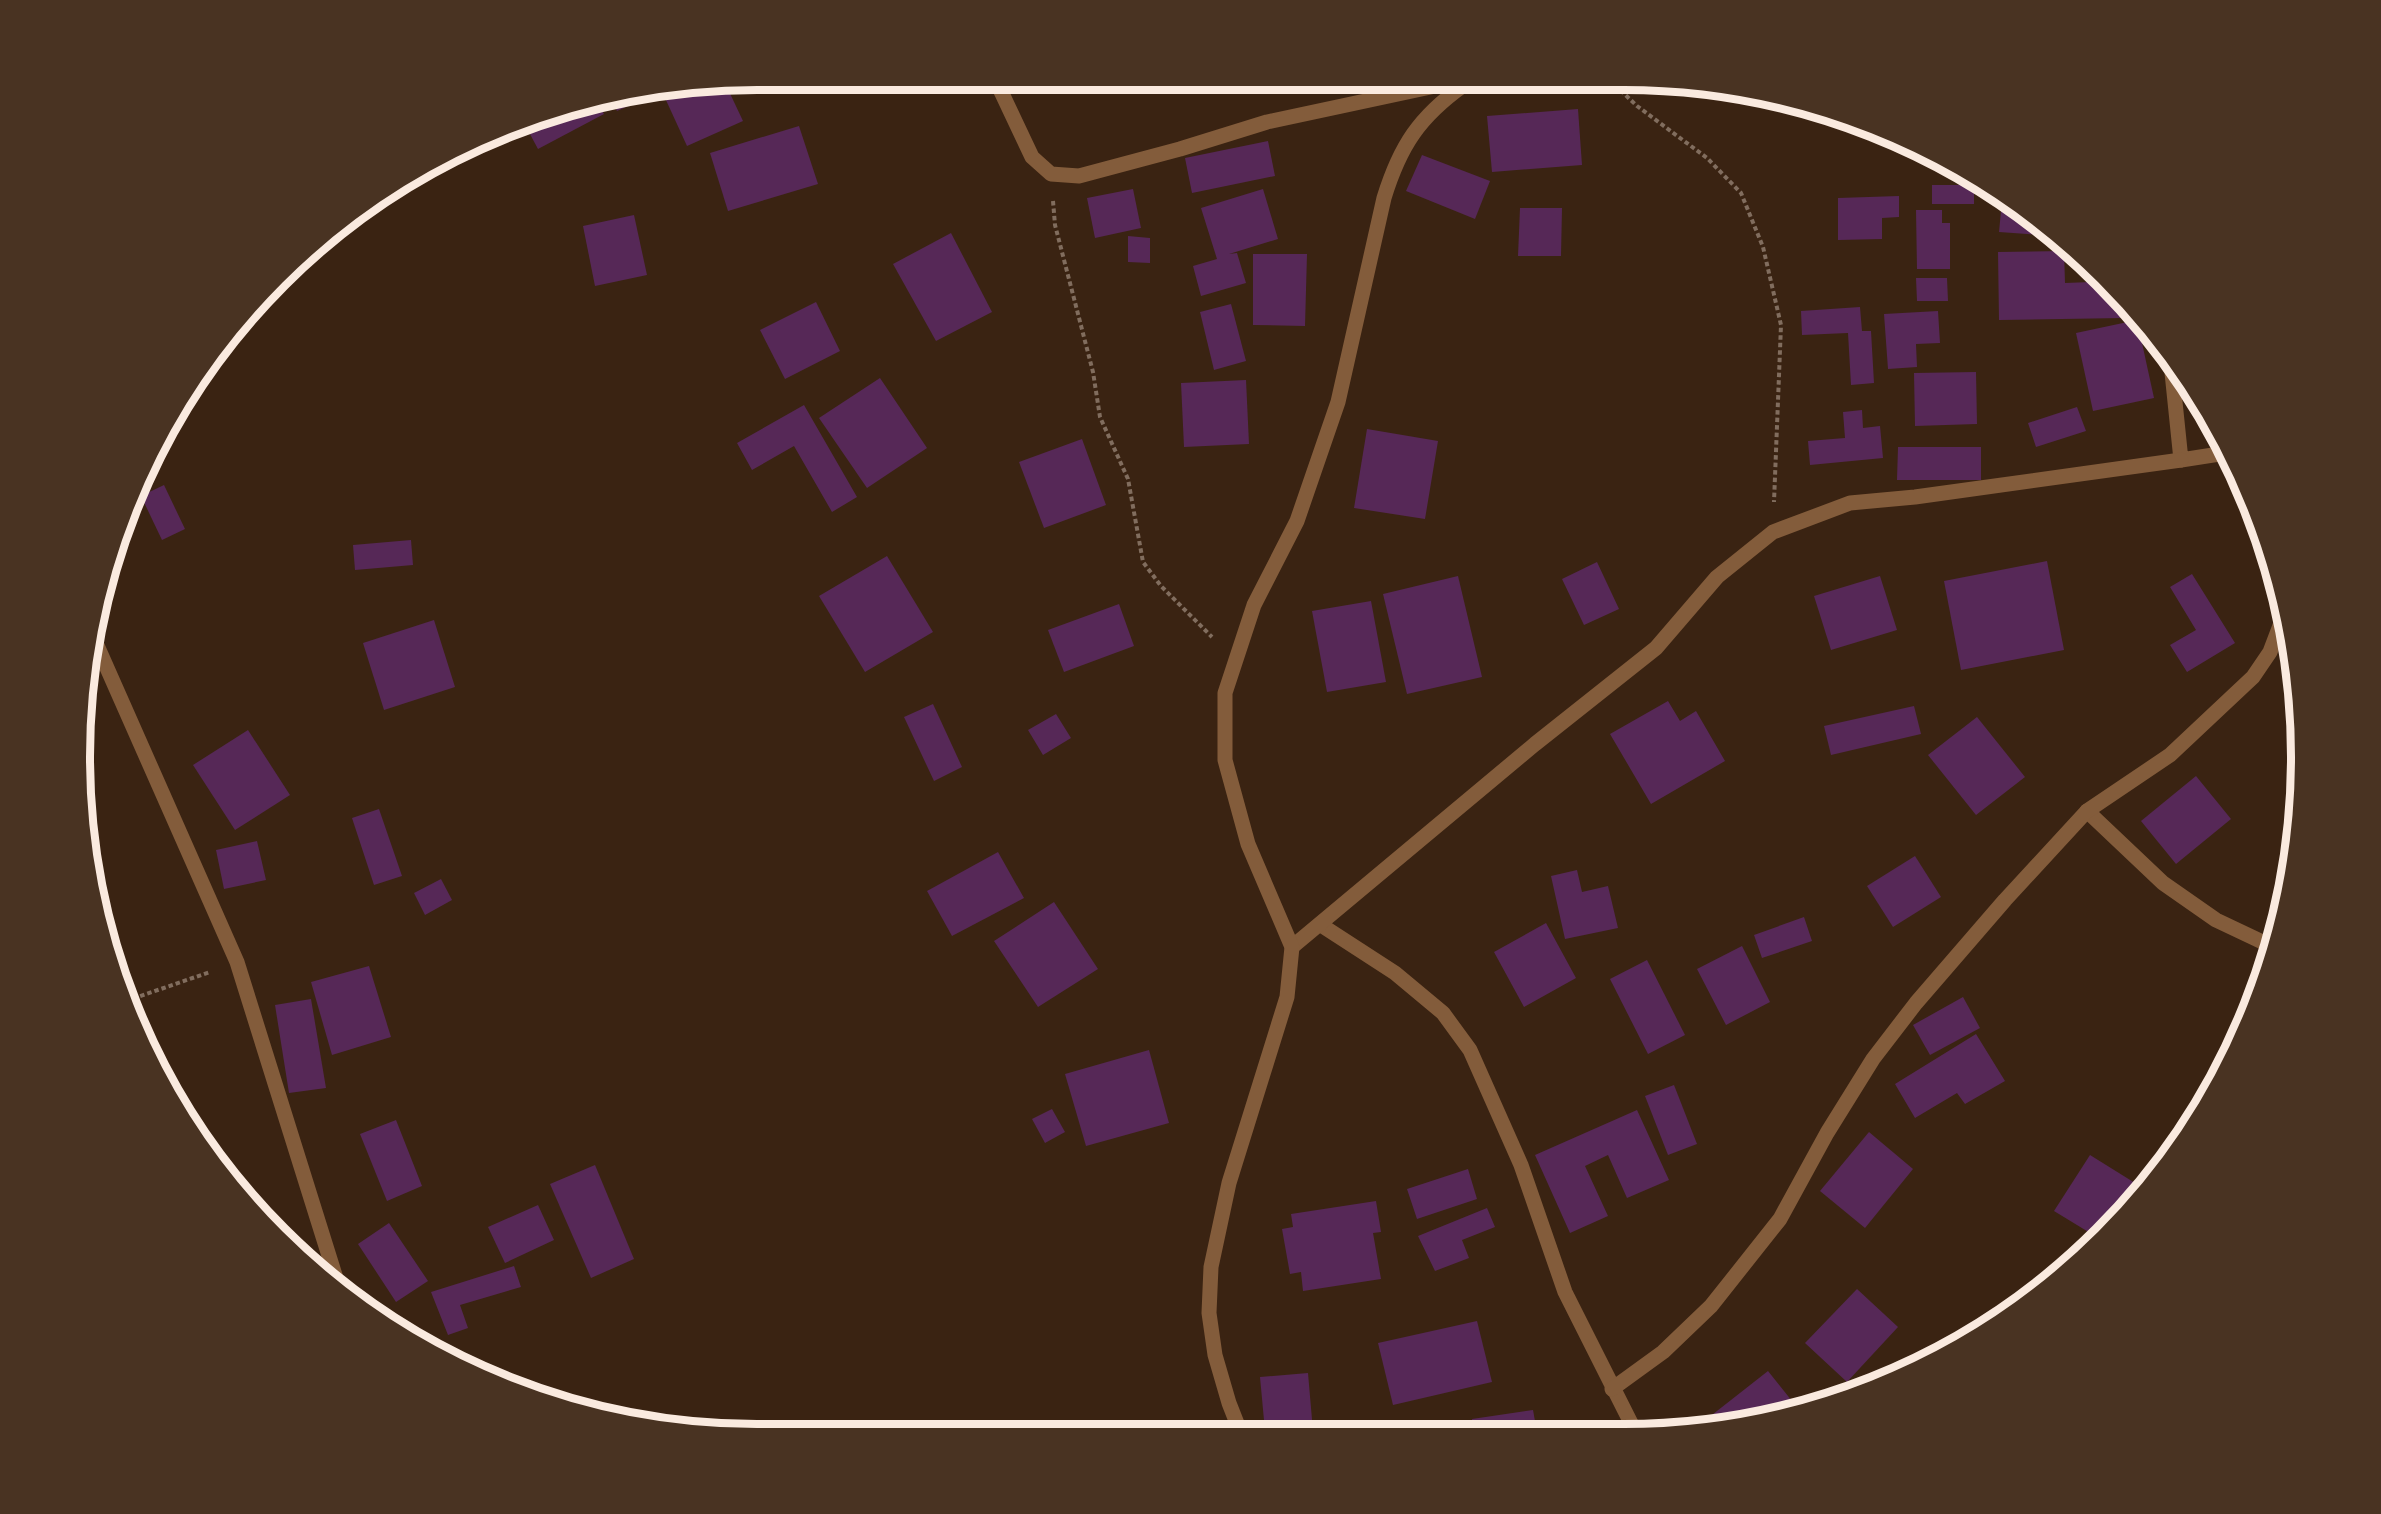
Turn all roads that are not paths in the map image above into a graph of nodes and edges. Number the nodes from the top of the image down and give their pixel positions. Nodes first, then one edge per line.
1 (1000, 90) edge
2 (1417, 90) edge
3 (1457, 90) edge
4 (2172, 377) edge
5 (2218, 454) edge
6 (2181, 460) junction
7 (2278, 630) edge
8 (99, 650) edge
9 (2087, 812) junction
10 (1321, 925) junction
11 (2264, 943) edge
12 (1292, 947) junction
13 (334, 1272) edge
14 (1612, 1389) junction
15 (1237, 1424) edge
16 (1631, 1424) edge

1 - 2 street
3 - 12 street
4 - 6 street
5 - 6 street
6 - 10 street
7 - 9 street
8 - 13 street
9 - 11 street
9 - 14 street
10 - 12 street
10 - 14 street
12 - 15 street
14 - 16 street

